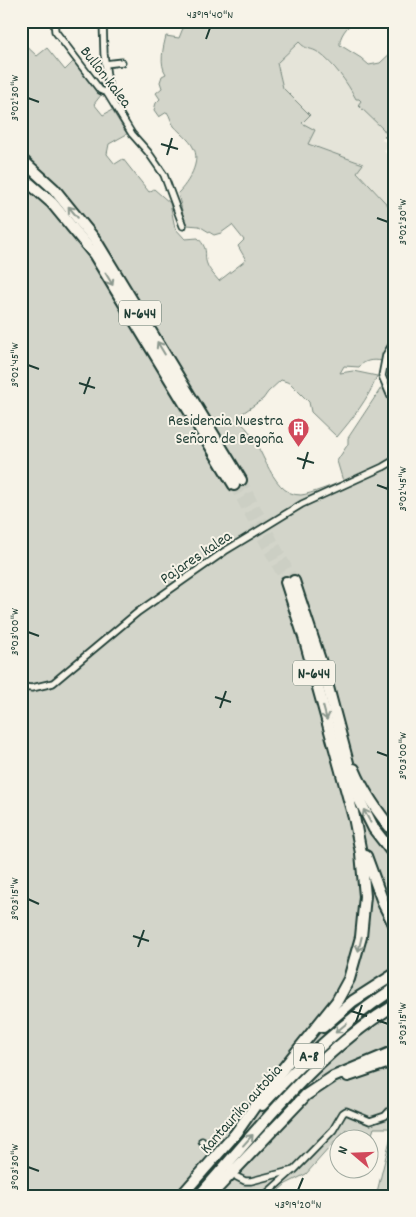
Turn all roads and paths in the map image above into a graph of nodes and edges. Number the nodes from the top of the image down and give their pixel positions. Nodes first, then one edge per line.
1 (55, 21) edge
2 (73, 21) edge
3 (103, 21) edge
4 (122, 62) dead end
5 (105, 64) junction
6 (106, 93) junction
7 (21, 159) edge
8 (21, 176) edge
9 (183, 226) dead end
10 (395, 340) edge
11 (395, 406) edge
12 (395, 460) edge
13 (21, 687) edge
14 (343, 740) junction
15 (352, 812) junction
16 (395, 833) edge
17 (395, 856) edge
18 (395, 926) edge
19 (395, 974) edge
20 (395, 988) edge
21 (395, 1004) edge
22 (304, 1043) junction
23 (395, 1051) edge
24 (395, 1060) edge
25 (314, 1090) junction
26 (395, 1105) edge
27 (234, 1136) junction
28 (202, 1141) dead end
29 (209, 1149) dead end
30 (294, 1170) junction
31 (237, 1177) dead end
32 (181, 1196) edge
33 (199, 1196) edge
34 (210, 1196) edge
35 (264, 1196) edge

1 - 2 street
1 - 6 street, Bullon kalea
3 - 5 street
4 - 5 street
5 - 6 street
6 - 9 street, Bullon kalea
8 -> 7 highway, N-644
10 - 11 street
12 - 13 street, Pajares kalea
14 -> 15 highway, N-644
14 - 16 highway, N-644
17 -> 14 highway
15 - 18 highway, N-644
15 -> 22 highway, N-644
19 - 22 highway
20 -> 27 highway, Kantauriko autobia / A-8
33 -> 21 highway, Kantauriko autobia / A-8
22 - 27 highway
23 - 25 highway
24 - 25 highway
25 - 34 highway
26 - 30 street
27 - 32 highway, Kantauriko autobia / A-8
28 - 29 street
30 - 31 street
30 - 35 street

